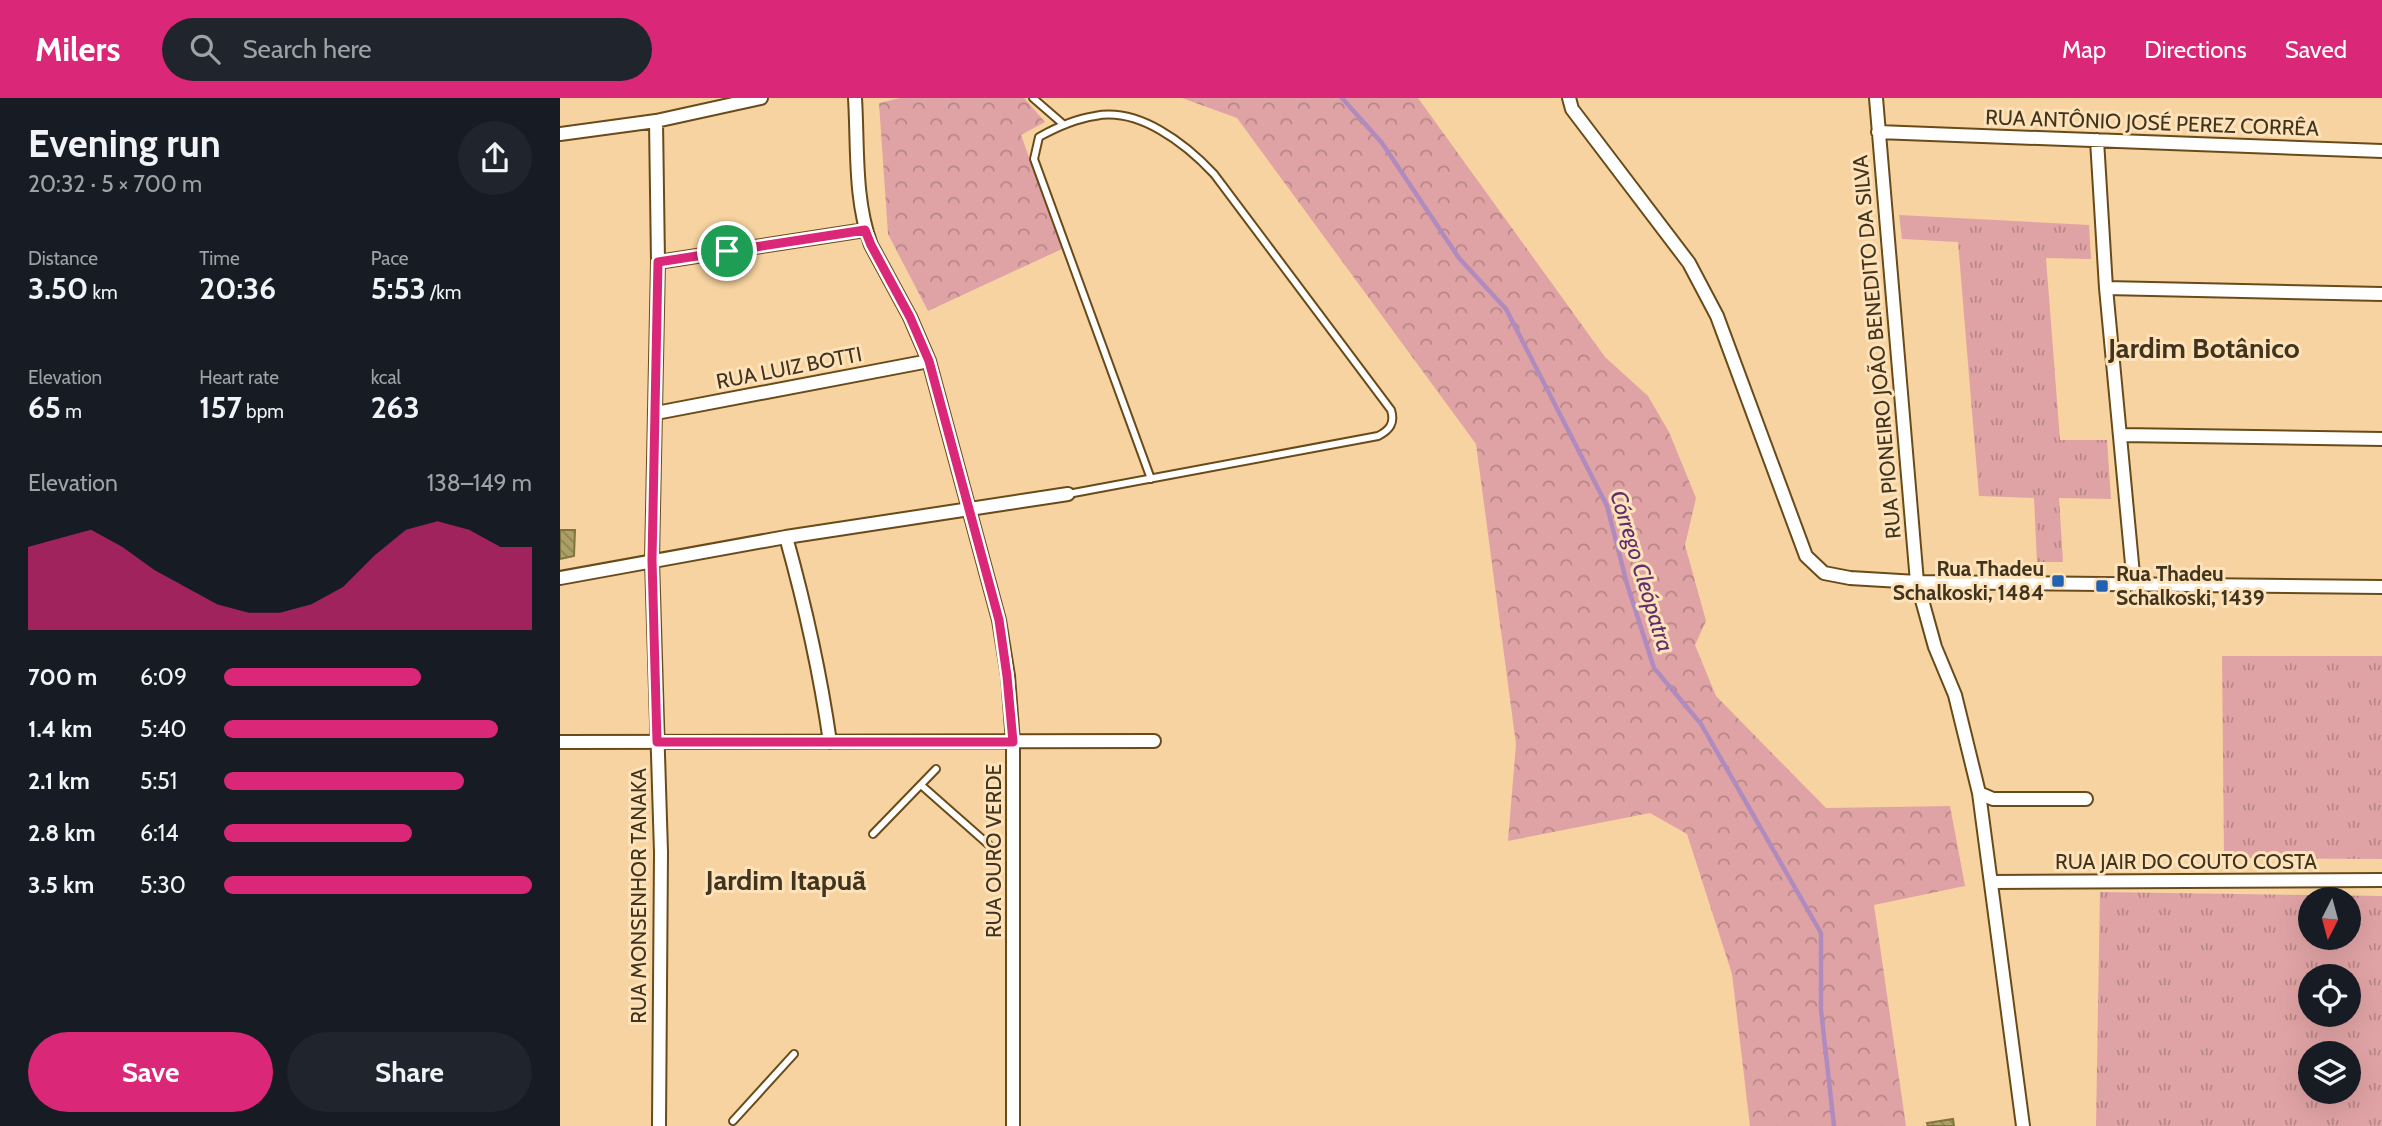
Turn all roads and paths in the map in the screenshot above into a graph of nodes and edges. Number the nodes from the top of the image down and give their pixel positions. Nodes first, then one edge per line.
1 (761, 98) edge
2 (855, 98) edge
3 (1033, 98) edge
4 (1569, 98) edge
5 (1876, 98) edge
6 (656, 121) junction
7 (1063, 124) junction
8 (1878, 132) junction
9 (560, 134) edge
10 (2098, 140) junction
11 (2382, 151) edge
12 (865, 230) junction
13 (658, 262) junction
14 (2106, 288) junction
15 (2382, 294) edge
16 (929, 361) junction
17 (656, 413) junction
18 (2122, 435) junction
19 (2382, 439) edge
20 (1151, 479) junction
21 (1068, 494) joint
22 (970, 510) junction
23 (786, 537) junction
24 (652, 560) junction
25 (560, 578) edge
26 (1917, 582) junction
27 (2134, 585) junction
28 (2382, 587) edge
29 (1154, 741) dead end
30 (560, 742) edge
31 (657, 742) junction
32 (830, 742) junction
33 (1013, 742) junction
34 (936, 769) dead end
35 (921, 785) junction
36 (1979, 793) junction
37 (2086, 799) dead end
38 (873, 834) dead end
39 (989, 845) dead end
40 (2382, 880) edge
41 (1991, 882) junction
42 (793, 1054) dead end
43 (733, 1121) dead end
44 (659, 1126) edge
45 (1013, 1126) edge
46 (2023, 1126) edge

1 - 6 street
2 - 12 street, RUA OURO VERDE
3 - 7 lane
4 - 26 street
5 - 8 street, RUA PIONEIRO JOÃO BENEDITO DA SILVA
6 - 9 street
6 - 13 street, RUA MONSENHOR TANAKA
7 - 20 lane
7 - 20 lane
8 - 10 street, RUA ANTÔNIO JOSÉ PEREZ CORRÊA
8 - 26 street, RUA PIONEIRO JOÃO BENEDITO DA SILVA
10 - 11 street, RUA ANTÔNIO JOSÉ PEREZ CORRÊA
10 - 14 street
12 - 13 street
12 - 16 street, RUA OURO VERDE
13 - 17 street, RUA MONSENHOR TANAKA
14 - 15 street
14 - 18 street
16 - 17 street, RUA LUIZ BOTTI
16 - 22 street, RUA OURO VERDE
17 - 24 street, RUA MONSENHOR TANAKA
18 - 19 street
18 - 27 street
20 - 21 lane
21 - 22 street
22 - 23 street
22 - 33 street, RUA OURO VERDE
23 - 24 street
23 - 32 street
24 - 25 street
24 - 31 street, RUA MONSENHOR TANAKA
26 - 27 street
26 - 36 street, RUA PIONEIRO JOÃO BENEDITO DA SILVA
27 - 28 street
29 - 33 street
30 - 31 street
31 - 32 street
31 - 44 street, RUA MONSENHOR TANAKA
32 - 33 street
33 - 45 street, RUA OURO VERDE
34 - 35 lane
35 - 38 lane
35 - 39 lane
36 - 37 street
36 - 41 street, RUA PIONEIRO JOÃO BENEDITO DA SILVA
40 - 41 street, RUA JAIR DO COUTO COSTA
41 - 46 street, RUA PIONEIRO JOÃO BENEDITO DA SILVA
42 - 43 lane

